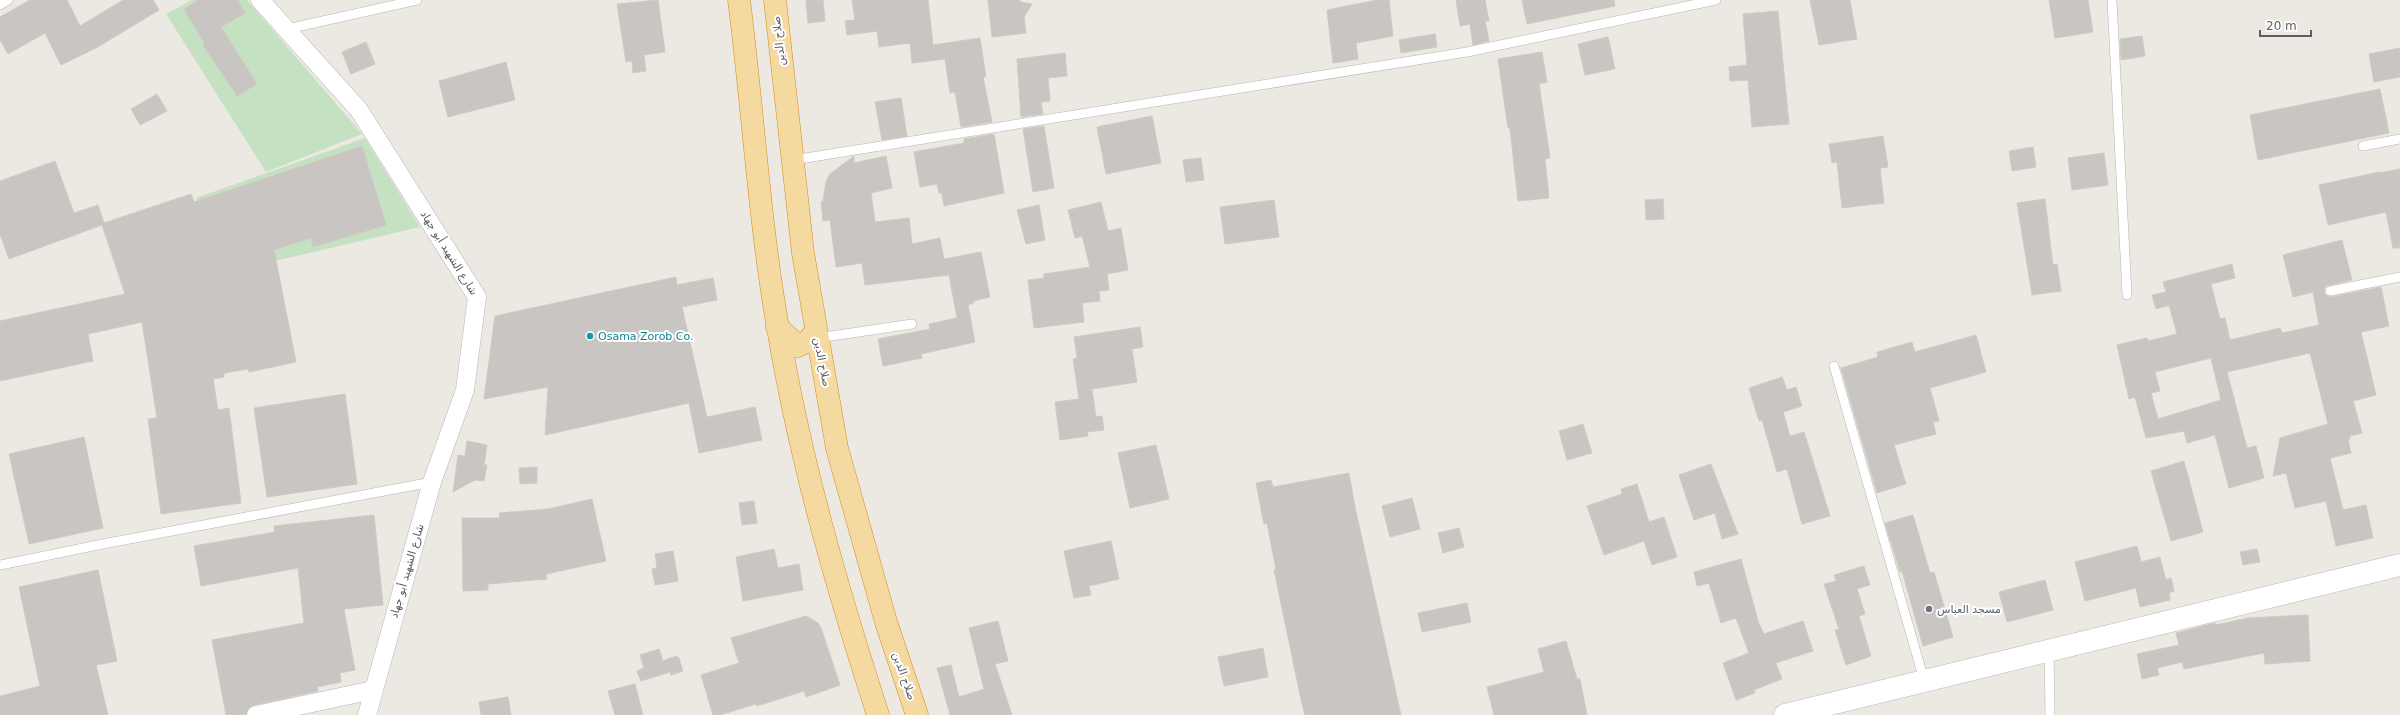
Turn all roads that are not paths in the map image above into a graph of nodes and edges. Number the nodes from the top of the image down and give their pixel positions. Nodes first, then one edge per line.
1 (8, 0) edge
2 (260, 0) edge
3 (417, 0) edge
4 (739, 0) edge
5 (774, 0) edge
6 (1716, 0) edge
7 (2112, 0) edge
8 (0, 5) edge
9 (287, 28) junction
10 (2400, 140) edge
11 (2364, 146) dead end
12 (792, 160) junction
13 (2400, 277) edge
14 (2330, 291) dead end
15 (2127, 295) dead end
16 (912, 324) dead end
17 (777, 327) junction
18 (817, 335) junction
19 (1834, 366) dead end
20 (802, 447) junction
21 (837, 448) junction
22 (432, 482) junction
23 (0, 565) edge
24 (2400, 565) edge
25 (2049, 650) junction
26 (1924, 680) junction
27 (373, 690) junction
28 (256, 715) edge
29 (367, 715) edge
30 (878, 715) edge
31 (917, 715) edge
32 (1785, 715) edge
33 (2050, 715) edge

1 - 8 lane
2 - 9 street, شارع الشهيد أبو جهاد
3 - 9 lane
4 - 17 highway
5 - 12 highway, صلاح الدين
6 - 12 lane
7 - 15 lane
9 - 22 street, شارع الشهيد أبو جهاد
10 - 11 lane
12 - 18 highway, صلاح الدين
13 - 14 lane
16 - 18 lane
17 - 18 highway
17 - 20 highway
18 - 21 highway, صلاح الدين
19 - 26 lane
20 - 21 highway
20 - 30 highway
21 - 31 highway, صلاح الدين
22 - 23 lane
22 - 27 street, شارع الشهيد أبو جهاد
24 - 25 main road
25 - 26 main road
25 - 33 lane
26 - 32 main road
27 - 28 street
27 - 29 street, شارع الشهيد أبو جهاد

